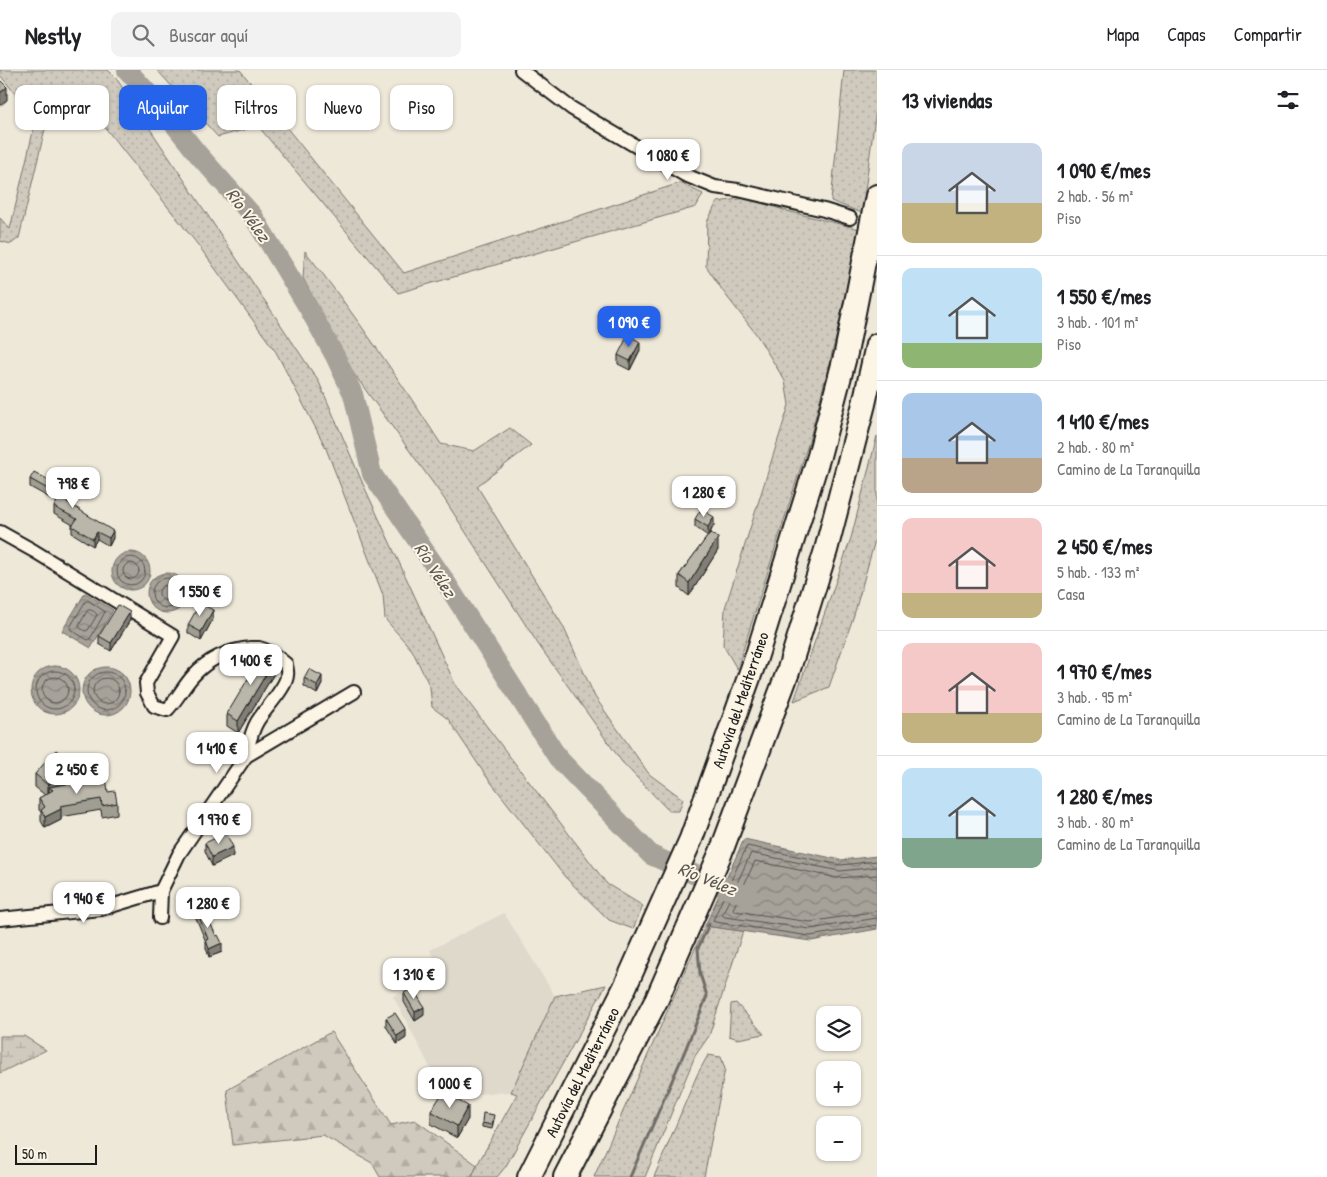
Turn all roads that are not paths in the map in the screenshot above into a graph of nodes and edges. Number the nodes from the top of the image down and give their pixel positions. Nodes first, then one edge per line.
1 (521, 70) edge
2 (877, 196) edge
3 (850, 218) dead end
4 (877, 345) edge
5 (0, 532) edge
6 (354, 692) dead end
7 (246, 756) junction
8 (161, 891) junction
9 (160, 918) dead end
10 (0, 919) edge
11 (657, 999) junction
12 (608, 1023) junction
13 (514, 1177) edge
14 (528, 1177) edge
15 (565, 1177) edge
16 (578, 1177) edge

1 - 3 street
2 - 12 highway, Autovía del Mediterráneo
4 - 11 highway, Autovía del Mediterráneo
5 - 7 street
6 - 7 street
7 - 8 street
8 - 9 street
8 - 10 street
11 - 15 highway, Autovía del Mediterráneo
11 - 16 highway
12 - 13 highway
12 - 14 highway, Autovía del Mediterráneo

